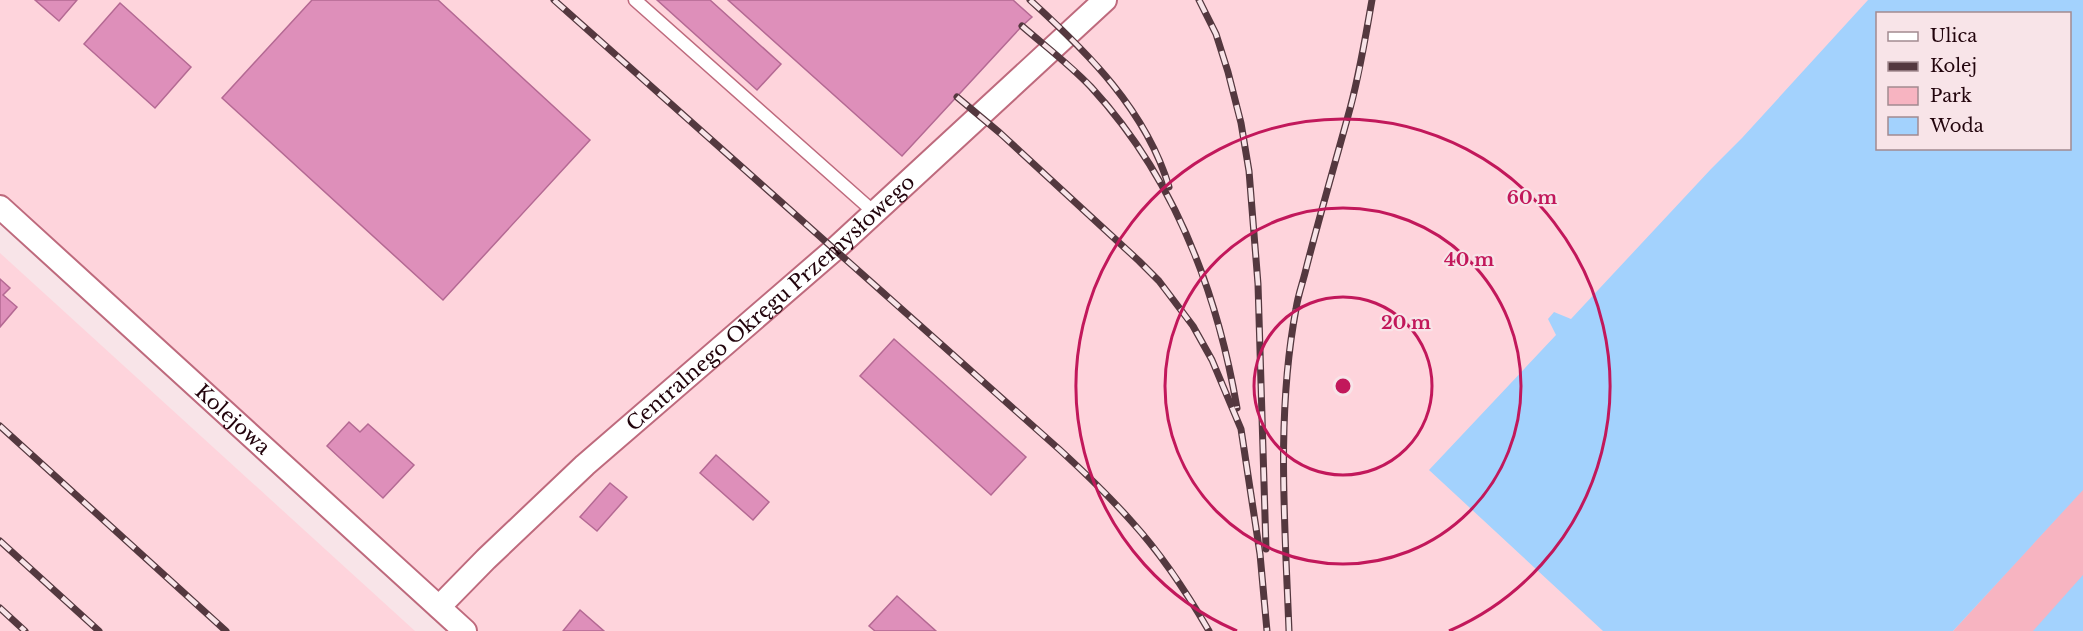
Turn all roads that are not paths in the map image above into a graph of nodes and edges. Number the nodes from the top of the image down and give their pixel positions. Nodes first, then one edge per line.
1 (635, 0) edge
2 (1105, 0) edge
3 (0, 207) edge
4 (875, 213) junction
5 (439, 607) junction
6 (465, 631) edge

1 - 4 lane
2 - 4 street, Centralnego Okręgu Przemysłowego
3 - 5 street, Kolejowa
4 - 5 street, Centralnego Okręgu Przemysłowego
5 - 6 street, Kolejowa

